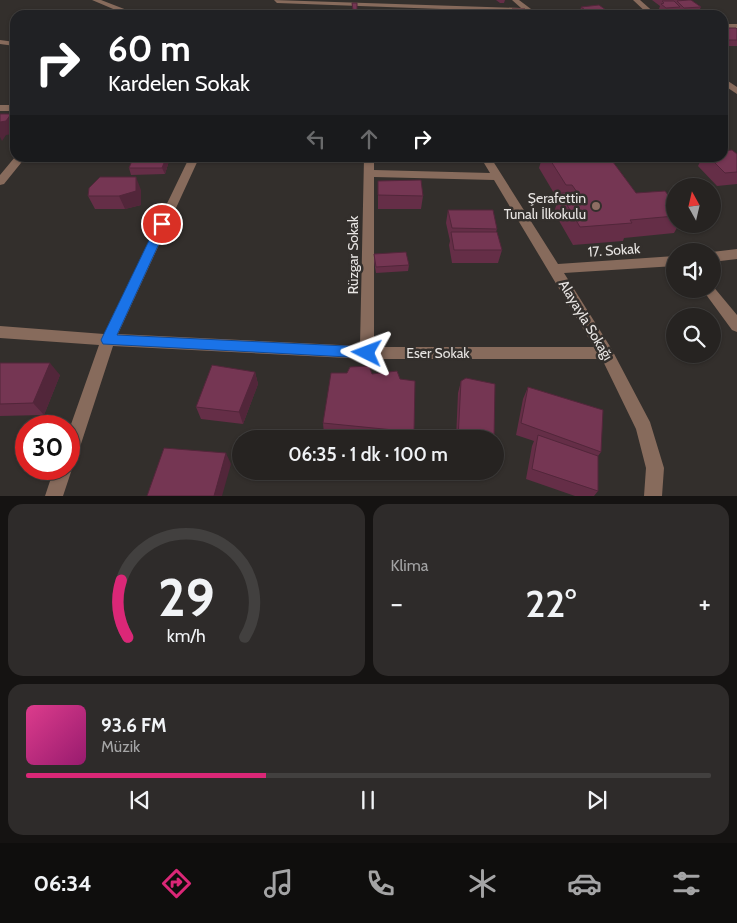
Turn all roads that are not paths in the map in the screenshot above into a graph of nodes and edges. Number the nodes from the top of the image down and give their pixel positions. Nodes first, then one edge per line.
1 (95, 0) edge
2 (515, 0) edge
3 (636, 0) edge
4 (277, 1) edge
5 (392, 3) edge
6 (125, 10) edge
7 (527, 10) joint
8 (647, 10) edge
9 (17, 162) edge
10 (192, 162) edge
11 (369, 162) edge
12 (489, 162) edge
13 (368, 173) junction
14 (499, 177) junction
15 (0, 182) edge
16 (737, 254) edge
17 (721, 256) edge
18 (666, 261) edge
19 (555, 269) junction
20 (717, 298) edge
21 (737, 326) edge
22 (0, 332) edge
23 (108, 340) junction
24 (367, 353) junction
25 (606, 353) junction
26 (80, 421) edge
27 (59, 480) edge
28 (54, 496) edge
29 (653, 496) edge

1 - 6 street
2 - 7 street
3 - 8 street
4 - 5 street
5 - 7 street
9 - 15 street
10 - 23 street
11 - 13 street, Rüzgar Sokak
12 - 14 street, Alayayla Sokağı
13 - 14 street
13 - 24 street, Rüzgar Sokak
14 - 19 street, Alayayla Sokağı
16 - 17 street
18 - 19 street, 17. Sokak
19 - 25 street, Alayayla Sokağı
20 - 21 street
22 - 23 street, Eser Sokak
23 - 24 street, Eser Sokak
23 - 26 street
24 - 25 street, Eser Sokak
25 - 29 street, Alayayla Sokağı
27 - 28 street

